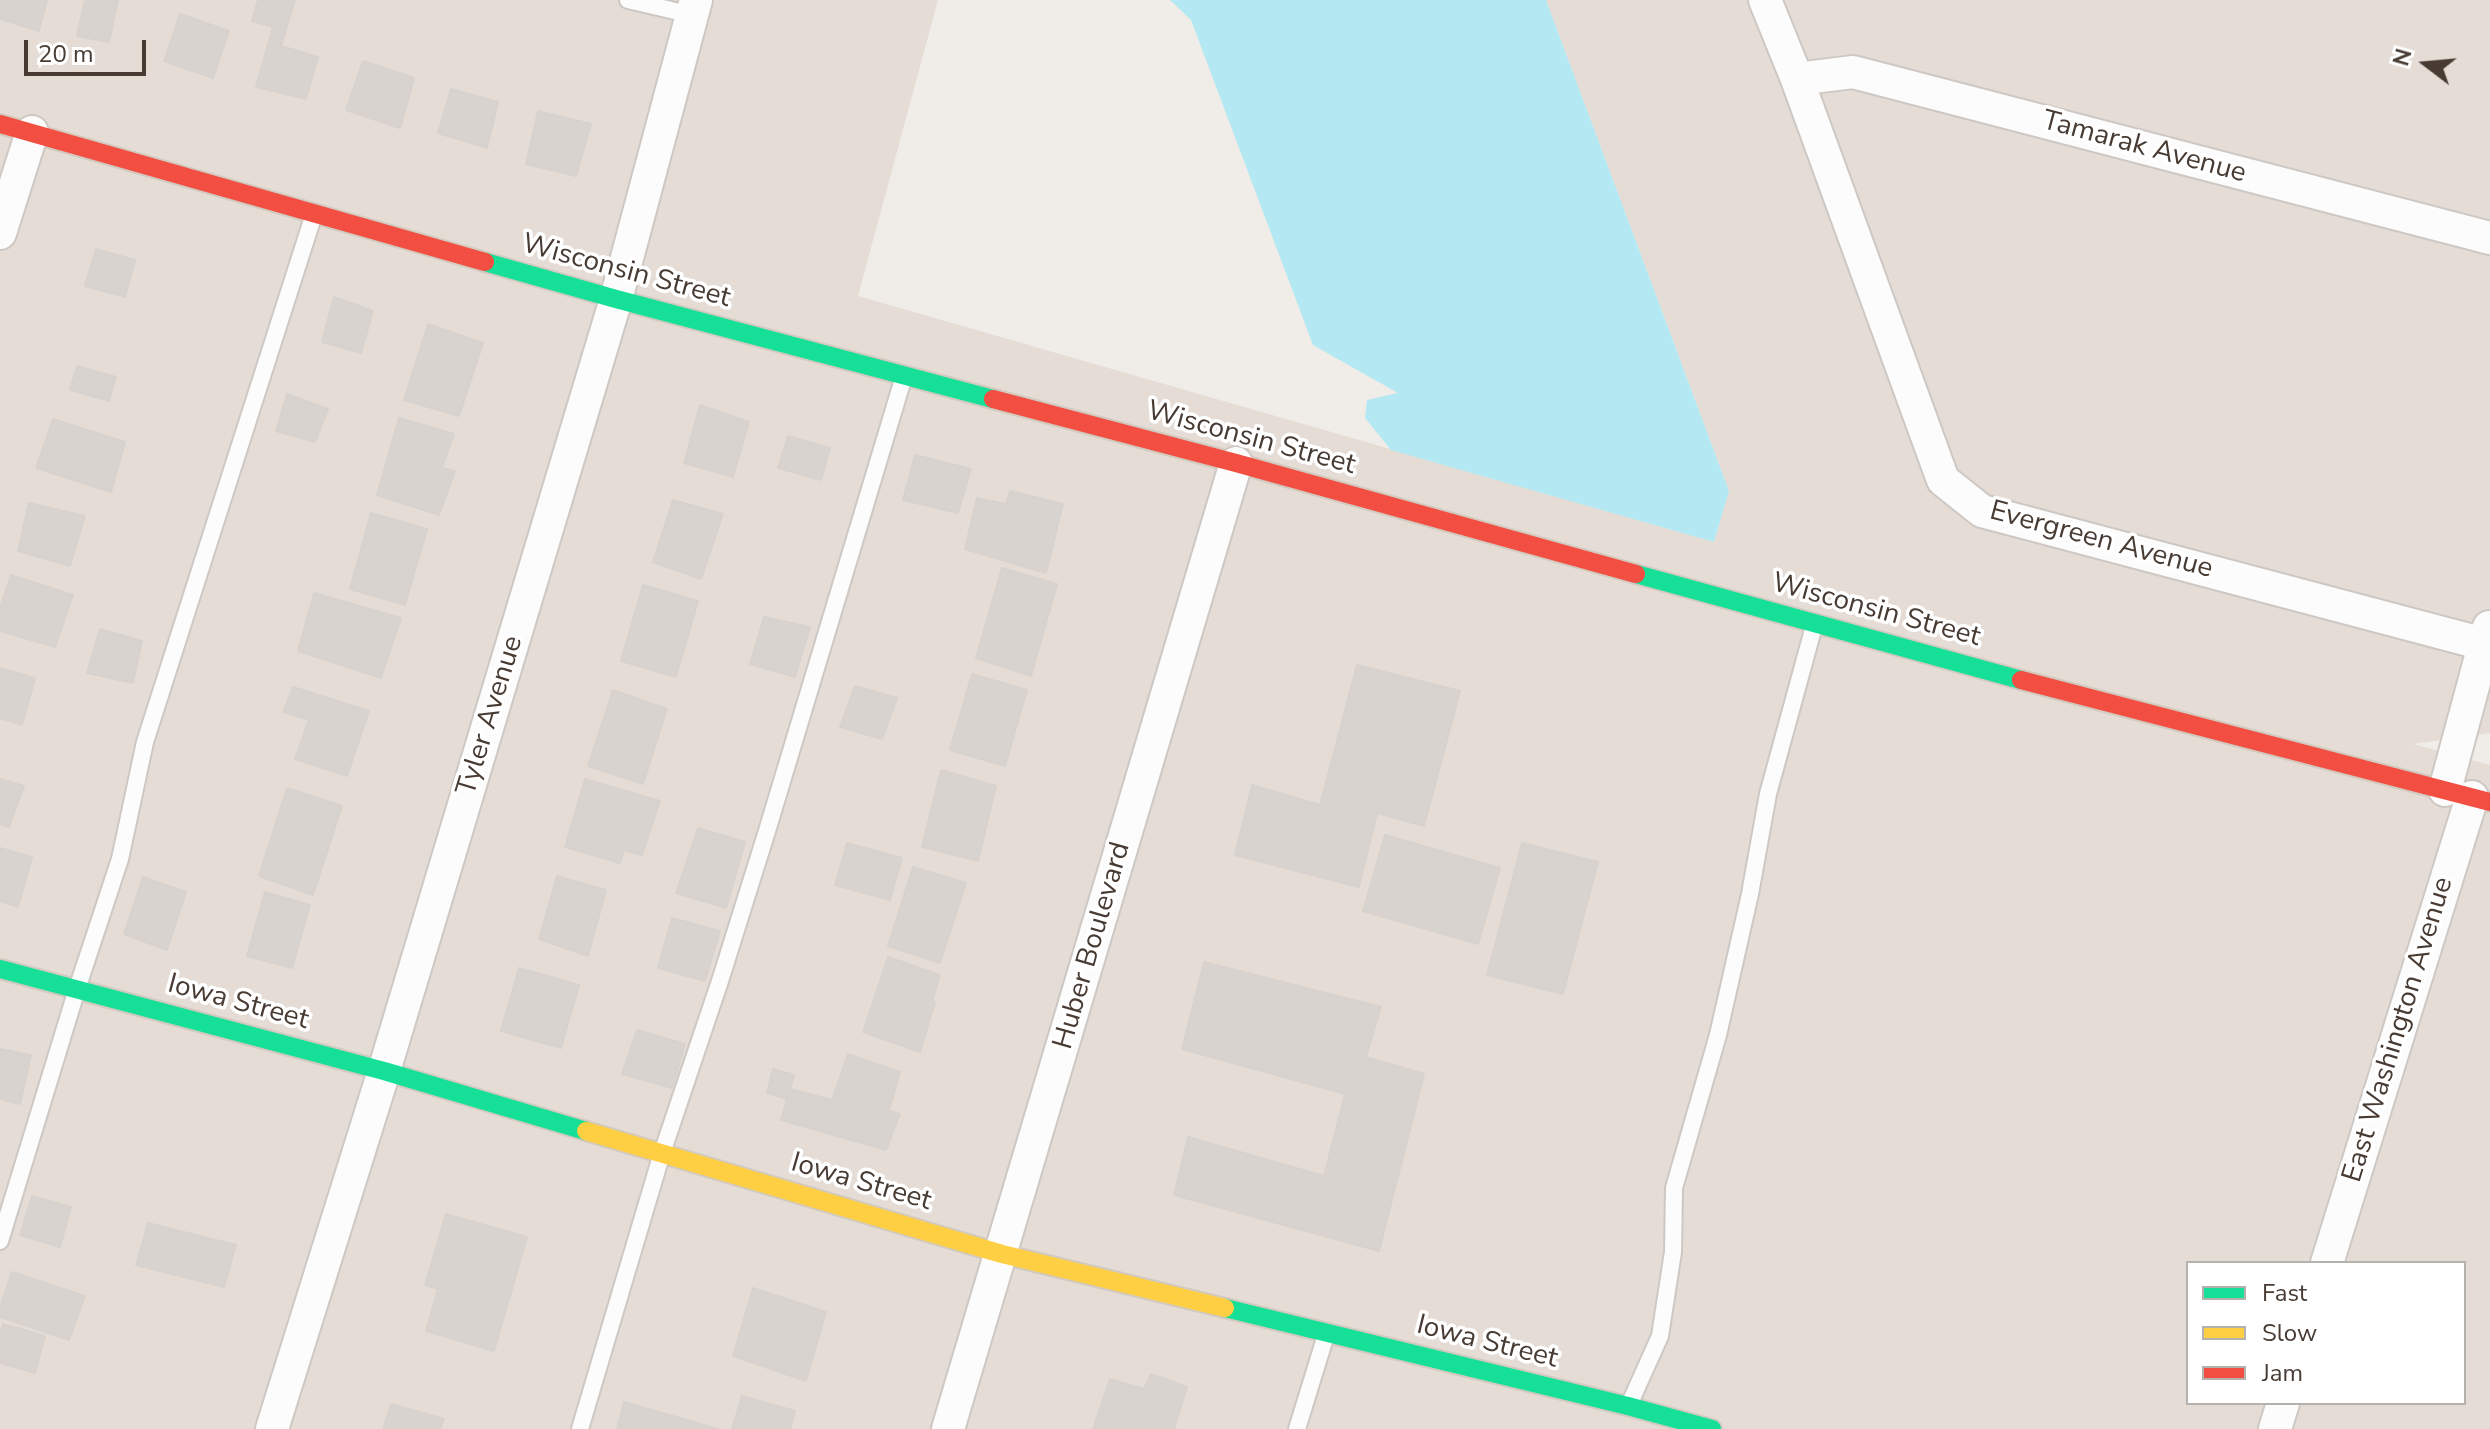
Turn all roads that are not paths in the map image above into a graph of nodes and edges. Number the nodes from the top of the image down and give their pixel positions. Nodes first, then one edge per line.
1 (628, 0) edge
2 (1765, 0) edge
3 (694, 7) edge
4 (1797, 79) junction
5 (0, 124) edge
6 (32, 132) junction
7 (314, 213) junction
8 (0, 233) edge
9 (2490, 238) edge
10 (616, 299) junction
11 (904, 375) junction
12 (1236, 463) junction
13 (1815, 624) junction
14 (2487, 634) edge
15 (2469, 796) edge
16 (0, 969) edge
17 (77, 989) junction
18 (384, 1071) junction
19 (662, 1153) junction
20 (0, 1241) edge
21 (1002, 1254) junction
22 (2328, 1261) edge
23 (1326, 1332) junction
24 (2282, 1405) edge
25 (1624, 1418) edge
26 (272, 1429) edge
27 (580, 1429) edge
28 (948, 1429) edge
29 (1297, 1429) edge
30 (1712, 1429) edge
31 (2275, 1429) edge

1 - 3 lane
2 - 4 street, Evergreen Avenue
3 - 10 street, Tyler Avenue
4 - 9 street, Tamarak Avenue
4 - 14 street, Evergreen Avenue
5 - 6 street, Wisconsin Street
6 - 7 street, Wisconsin Street
6 - 8 street
7 - 10 street, Wisconsin Street
7 - 17 lane
10 - 11 street, Wisconsin Street
10 - 18 street, Tyler Avenue
11 - 12 street, Wisconsin Street
11 - 19 lane
12 - 13 street, Wisconsin Street
12 - 21 street, Huber Boulevard
13 - 15 street, Wisconsin Street
13 - 25 lane
14 - 15 street, East Washington Avenue
15 - 22 street, East Washington Avenue
16 - 17 street, Iowa Street
17 - 18 street, Iowa Street
17 - 20 lane
18 - 19 street, Iowa Street
18 - 26 street, Tyler Avenue
19 - 21 street, Iowa Street
19 - 27 lane
21 - 23 street, Iowa Street
21 - 28 street, Huber Boulevard
23 - 25 street, Iowa Street
23 - 29 lane
24 - 31 street
25 - 30 street, Iowa Street

